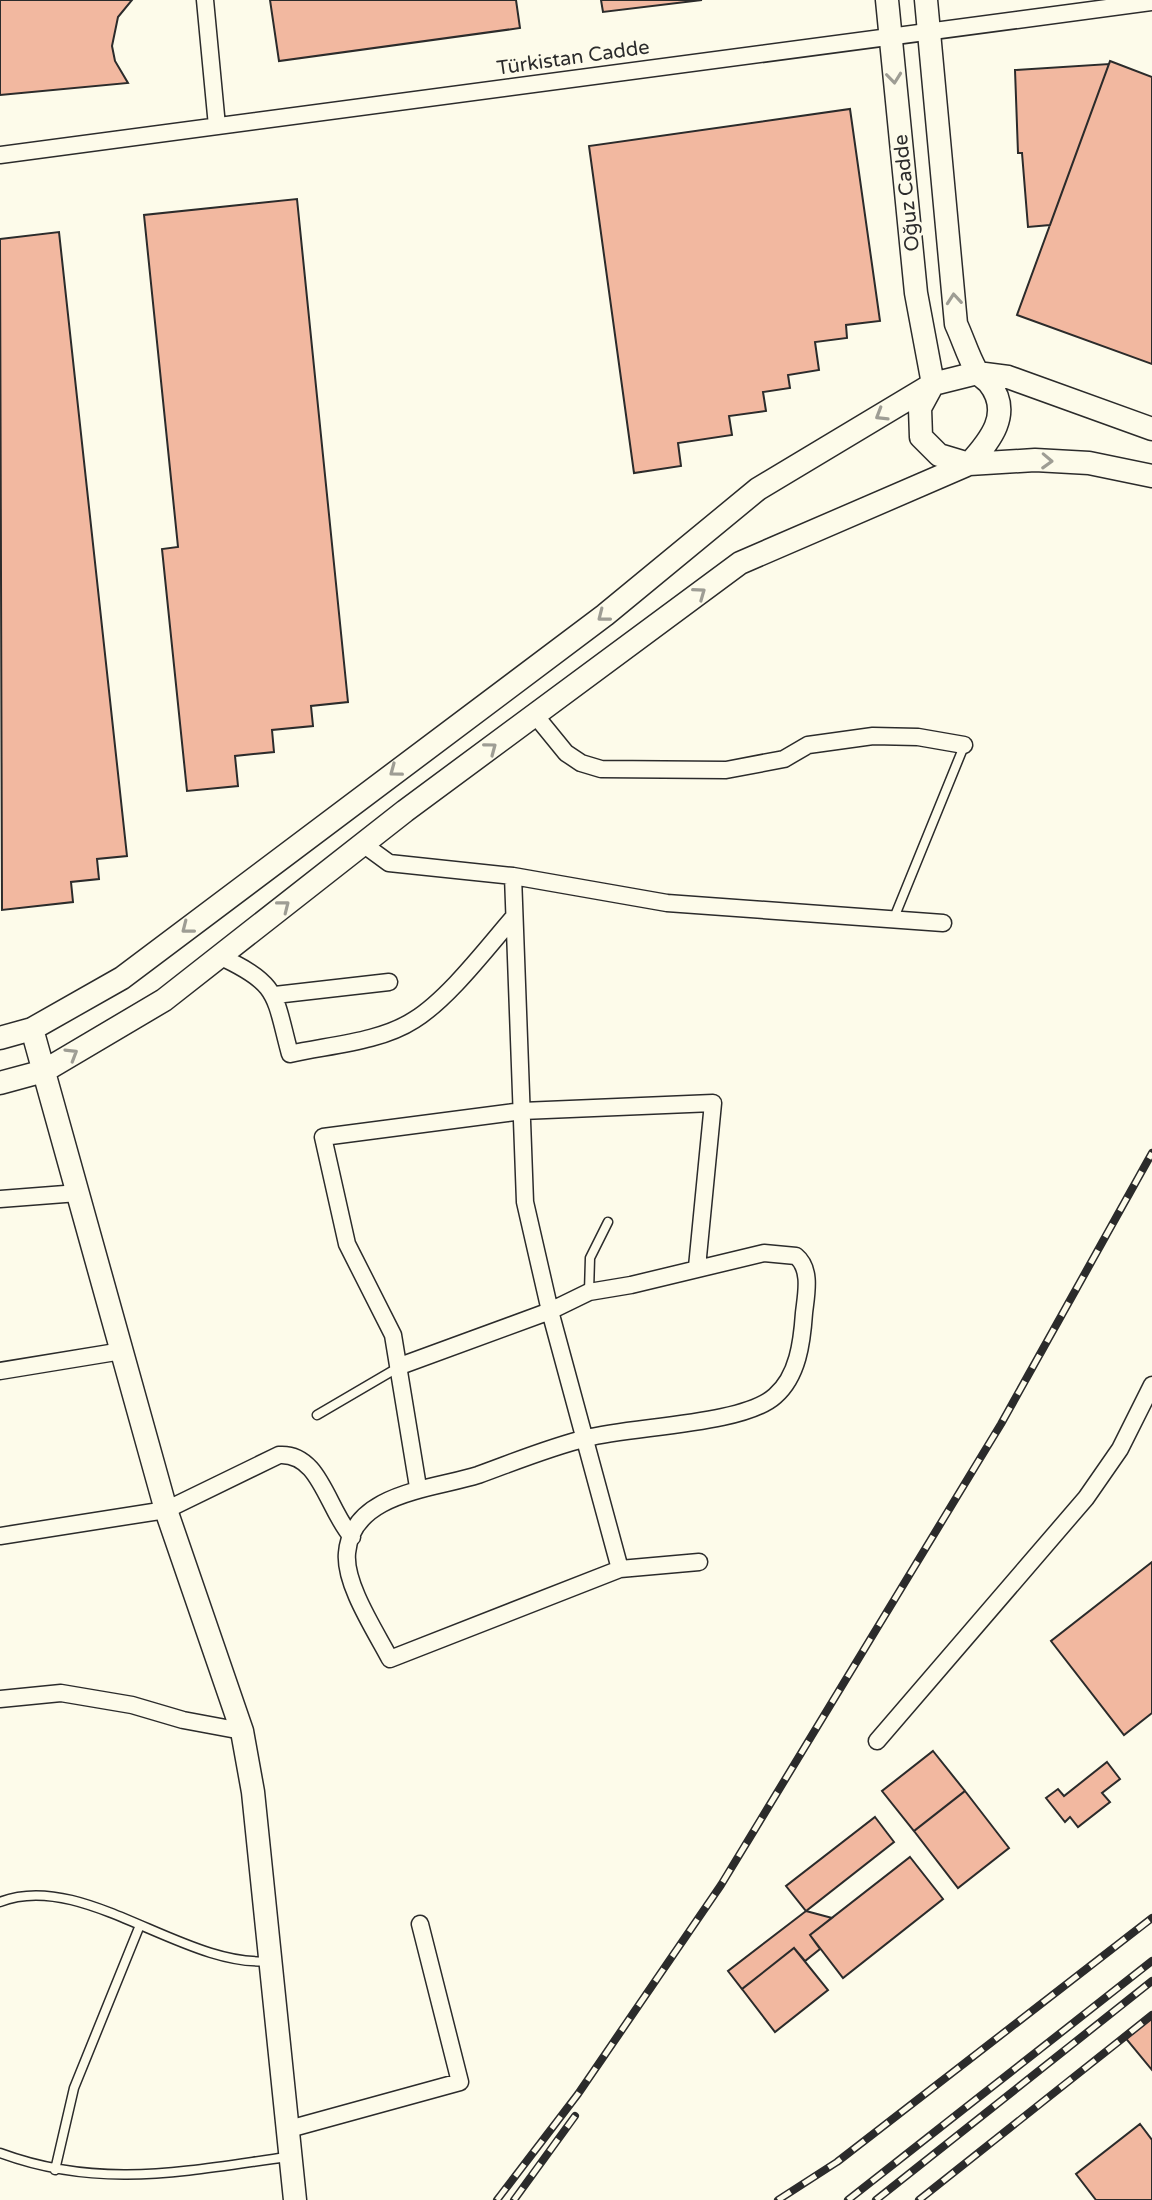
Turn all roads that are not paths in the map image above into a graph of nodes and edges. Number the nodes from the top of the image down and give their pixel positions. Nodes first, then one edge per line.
1 (205, 0) edge
2 (887, 0) edge
3 (926, 0) edge
4 (1152, 2) edge
5 (929, 29) junction
6 (890, 35) junction
7 (217, 126) junction
8 (0, 155) edge
9 (977, 373) junction
10 (933, 384) junction
11 (1152, 429) edge
12 (969, 464) junction
13 (1152, 476) edge
14 (535, 715) junction
15 (964, 745) joint
16 (363, 844) junction
17 (513, 876) junction
18 (512, 919) junction
19 (894, 919) junction
20 (943, 923) dead end
21 (219, 956) junction
22 (389, 982) dead end
23 (275, 995) junction
24 (32, 1029) junction
25 (0, 1038) edge
26 (44, 1071) junction
27 (0, 1083) edge
28 (522, 1111) junction
29 (78, 1193) junction
30 (0, 1199) edge
31 (608, 1222) dead end
32 (697, 1267) junction
33 (589, 1292) junction
34 (550, 1311) junction
35 (122, 1351) junction
36 (400, 1366) junction
37 (0, 1371) edge
38 (1152, 1385) edge
39 (317, 1415) dead end
40 (587, 1438) junction
41 (418, 1487) junction
42 (166, 1510) junction
43 (0, 1536) edge
44 (352, 1537) junction
45 (699, 1562) dead end
46 (620, 1569) junction
47 (0, 1699) edge
48 (242, 1731) junction
49 (877, 1741) dead end
50 (0, 1902) edge
51 (420, 1924) dead end
52 (140, 1925) junction
53 (271, 1961) junction
54 (289, 2129) junction
55 (0, 2153) edge
56 (291, 2156) junction
57 (55, 2170) junction
58 (295, 2200) edge

1 - 7 street
2 - 6 street, Oğuz Cadde
3 - 5 street, Oğuz Cadde
4 - 5 street, Türkistan Cadde
5 - 6 street, Türkistan Cadde
9 -> 5 street, Oğuz Cadde
6 - 7 street, Türkistan Cadde
6 -> 10 street, Oğuz Cadde
7 - 8 street, Türkistan Cadde
9 - 10 street
9 - 11 street
9 - 12 street
10 - 12 street
10 -> 24 street
12 -> 13 street
14 -> 12 street
14 - 15 street
16 -> 14 street
15 - 19 lane
16 - 17 street
21 -> 16 street
17 - 18 street
17 - 19 street
18 - 23 street
18 - 28 street
19 - 20 street
21 - 23 street
26 -> 21 street
22 - 23 street
24 - 25 street
24 - 26 street
26 - 27 street
26 - 29 street
28 - 32 street
28 - 34 street
28 - 36 street
29 - 30 street
29 - 35 street
31 - 33 lane
32 - 33 street
32 - 40 street
33 - 34 street
34 - 36 street
34 - 40 street
35 - 37 street
35 - 42 street
36 - 39 lane
36 - 41 street
38 - 49 street
40 - 41 street
40 - 46 street
41 - 44 street
42 - 43 street
42 - 44 street
42 - 48 street
44 - 46 street
45 - 46 street
47 - 48 street
48 - 53 street
50 - 52 lane
51 - 54 street
52 - 53 lane
52 - 57 lane
53 - 54 street
54 - 56 street
55 - 57 lane
56 - 57 lane
56 - 58 street

